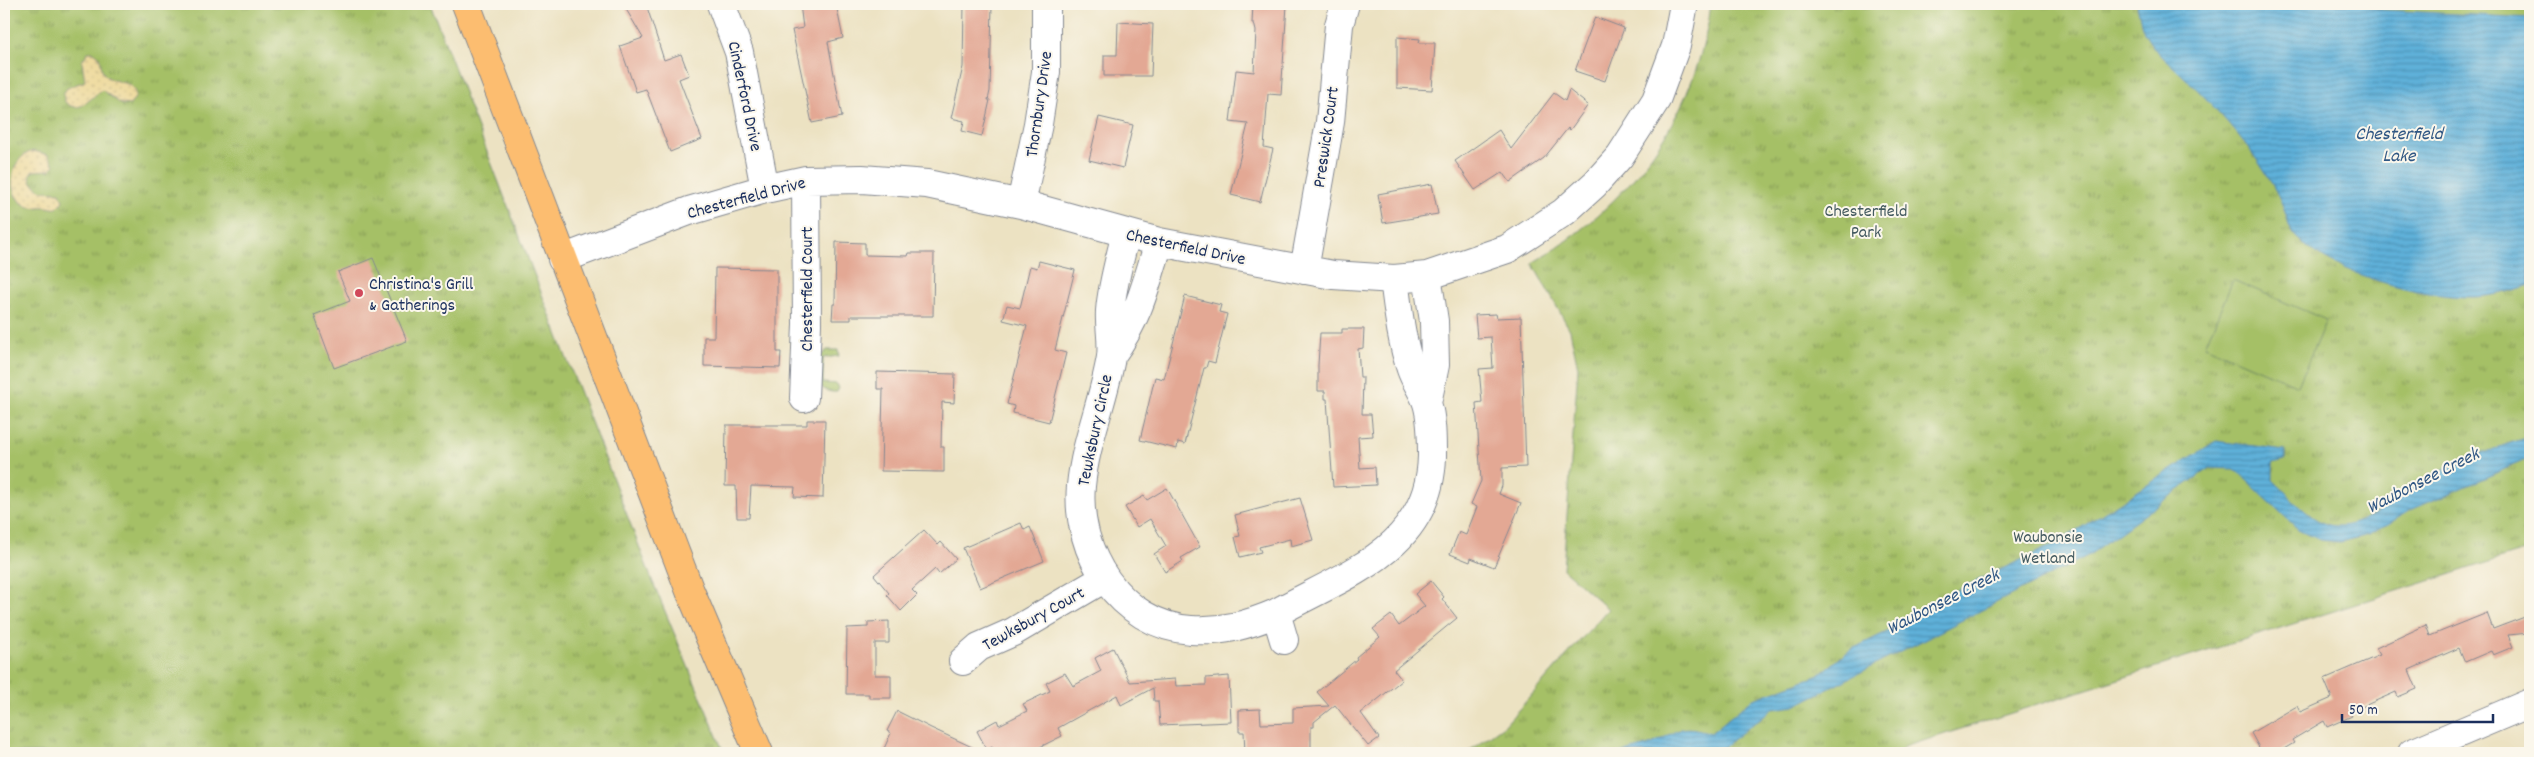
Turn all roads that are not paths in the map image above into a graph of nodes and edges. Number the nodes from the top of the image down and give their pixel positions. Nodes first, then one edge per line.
1 (466, 4) edge
2 (721, 4) edge
3 (1046, 4) edge
4 (1345, 4) edge
5 (1684, 4) edge
6 (806, 180) junction
7 (765, 189) junction
8 (1021, 204) junction
9 (1126, 233) junction
10 (1159, 242) junction
11 (562, 259) junction
12 (1304, 270) junction
13 (1427, 276) junction
14 (1394, 279) junction
15 (1111, 356) junction
16 (804, 398) dead end
17 (1427, 403) junction
18 (1104, 578) junction
19 (1276, 613) junction
20 (1284, 640) dead end
21 (963, 661) dead end
22 (2530, 703) edge
23 (759, 753) edge
24 (2412, 753) edge

1 - 11 main road
2 - 7 street, Cinderford Drive
3 - 8 street, Thornbury Drive
4 - 12 street, Preswick Court
5 - 13 street, Chesterfield Drive
6 - 7 street, Chesterfield Drive
6 - 8 street, Chesterfield Drive
6 - 16 street, Chesterfield Court
7 - 11 street, Chesterfield Drive
8 - 9 street, Chesterfield Drive
9 - 10 street, Chesterfield Drive
9 - 15 street, Tewksbury Circle
10 - 12 street, Chesterfield Drive
10 - 15 street, Tewksbury Circle
11 - 23 main road
12 - 14 street, Chesterfield Drive
13 - 14 street, Chesterfield Drive
13 - 17 street, Tewksbury Circle
14 - 17 street, Tewksbury Circle
15 - 18 street, Tewksbury Circle
17 - 19 street, Tewksbury Circle
18 - 19 street, Tewksbury Circle
18 - 21 street, Tewksbury Court
19 - 20 street
22 - 24 street

